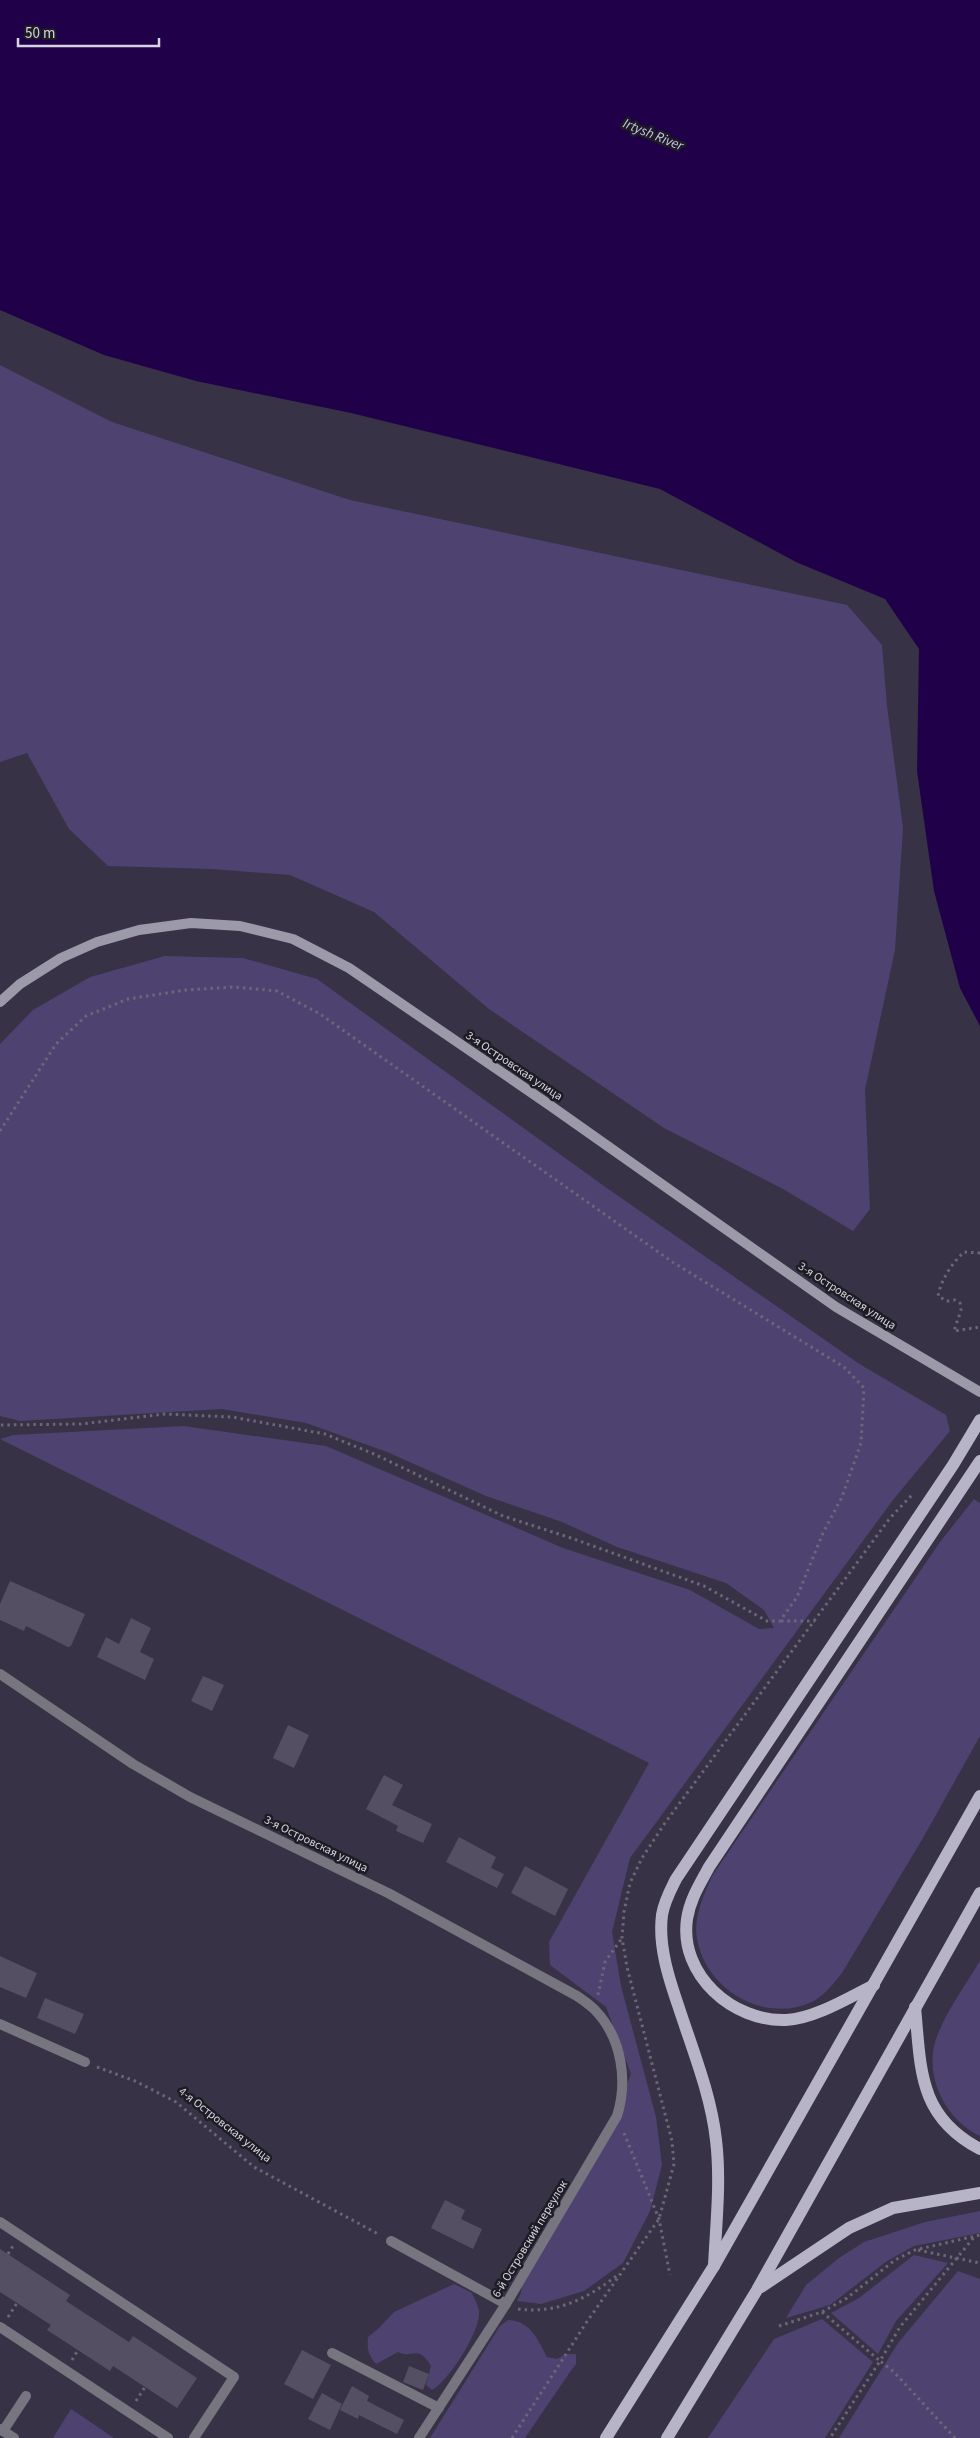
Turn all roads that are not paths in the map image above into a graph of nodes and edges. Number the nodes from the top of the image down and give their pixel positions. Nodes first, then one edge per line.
1 (0, 1002) edge
2 (980, 1392) edge
3 (980, 1420) edge
4 (980, 1461) edge
5 (0, 1674) edge
6 (980, 1796) edge
7 (980, 1894) edge
8 (874, 1985) junction
9 (914, 2007) junction
10 (0, 2024) edge
11 (614, 2040) joint
12 (85, 2062) road end
13 (980, 2149) edge
14 (980, 2193) edge
15 (0, 2222) edge
16 (391, 2241) road end
17 (714, 2266) junction
18 (757, 2290) junction
19 (506, 2304) junction
20 (0, 2327) edge
21 (332, 2353) dead end
22 (26, 2396) dead end
23 (439, 2408) junction
24 (1, 2430) edge
25 (14, 2438) edge
26 (168, 2438) edge
27 (194, 2438) edge
28 (419, 2438) edge
29 (606, 2438) edge
30 (667, 2438) edge

1 - 2 main road, 3-я Островская улица
3 - 17 main road
4 - 8 main road
5 - 11 street, 3-я Островская улица
6 - 8 main road
7 - 9 main road
8 - 17 main road
9 - 13 main road
9 - 18 main road
10 - 12 street
11 - 19 street, 6-й Островский переулок
14 - 18 main road
15 - 27 street
16 - 19 street
17 - 29 main road
18 - 30 main road
19 - 23 street, 6-й Островский переулок
20 - 26 street
21 - 23 street
22 - 24 street
23 - 28 street, 6-й Островский переулок
24 - 25 street

